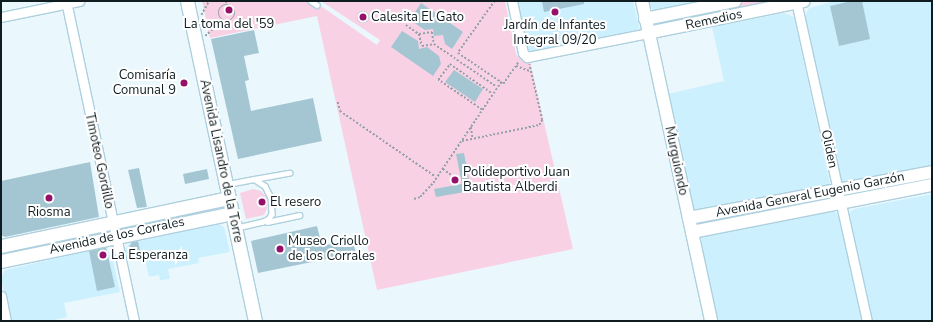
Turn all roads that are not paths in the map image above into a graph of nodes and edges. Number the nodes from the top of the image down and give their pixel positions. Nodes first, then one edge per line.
1 (79, 1) edge
2 (187, 1) edge
3 (311, 1) edge
4 (512, 1) edge
5 (642, 1) edge
6 (735, 1) edge
7 (66, 2) edge
8 (799, 2) edge
9 (317, 5) dead end
10 (1, 17) edge
11 (645, 19) junction
12 (648, 33) junction
13 (932, 172) edge
14 (289, 173) dead end
15 (254, 179) junction
16 (226, 184) junction
17 (932, 185) edge
18 (838, 190) junction
19 (229, 198) junction
20 (841, 203) junction
21 (232, 213) junction
22 (299, 215) dead end
23 (689, 218) junction
24 (264, 222) junction
25 (113, 223) junction
26 (236, 228) junction
27 (692, 232) junction
28 (116, 236) junction
29 (1, 246) edge
30 (1, 261) edge
31 (1, 296) edge
32 (6, 321) edge
33 (134, 321) edge
34 (255, 321) edge
35 (711, 321) edge
36 (867, 321) edge

1 - 7 street
2 - 16 main road, Avenida Lisandro de la Torre
3 - 9 lane
4 - 12 street
5 - 11 street, Murguiondo
6 - 11 street, Remedios
7 - 10 street
7 - 25 street, Timoteo Gordillo
8 - 12 street, Remedios
8 - 18 street, Oliden
11 - 12 street, Murguiondo
12 - 23 street, Murguiondo
13 - 18 street, Avenida General Eugenio Garzón
14 - 15 lane
15 - 16 lane
15 - 24 lane
16 - 19 main road, Avenida Lisandro de la Torre
17 - 20 street, Avenida General Eugenio Garzón
18 - 20 street, Oliden
18 - 23 street, Avenida General Eugenio Garzón
19 - 21 main road, Avenida Lisandro de la Torre
19 - 25 main road, Avenida de los Corrales
20 - 27 street, Avenida General Eugenio Garzón
20 - 36 street, Oliden
21 - 26 main road, Avenida Lisandro de la Torre
21 - 28 main road, Avenida de los Corrales
22 - 24 lane
23 - 27 street, Murguiondo
24 - 26 lane
25 - 28 street, Timoteo Gordillo
25 - 29 main road, Avenida de los Corrales
26 - 34 main road, Avenida Lisandro de la Torre
27 - 35 street, Murguiondo
28 - 30 main road, Avenida de los Corrales
28 - 33 street, Timoteo Gordillo
31 - 32 street

